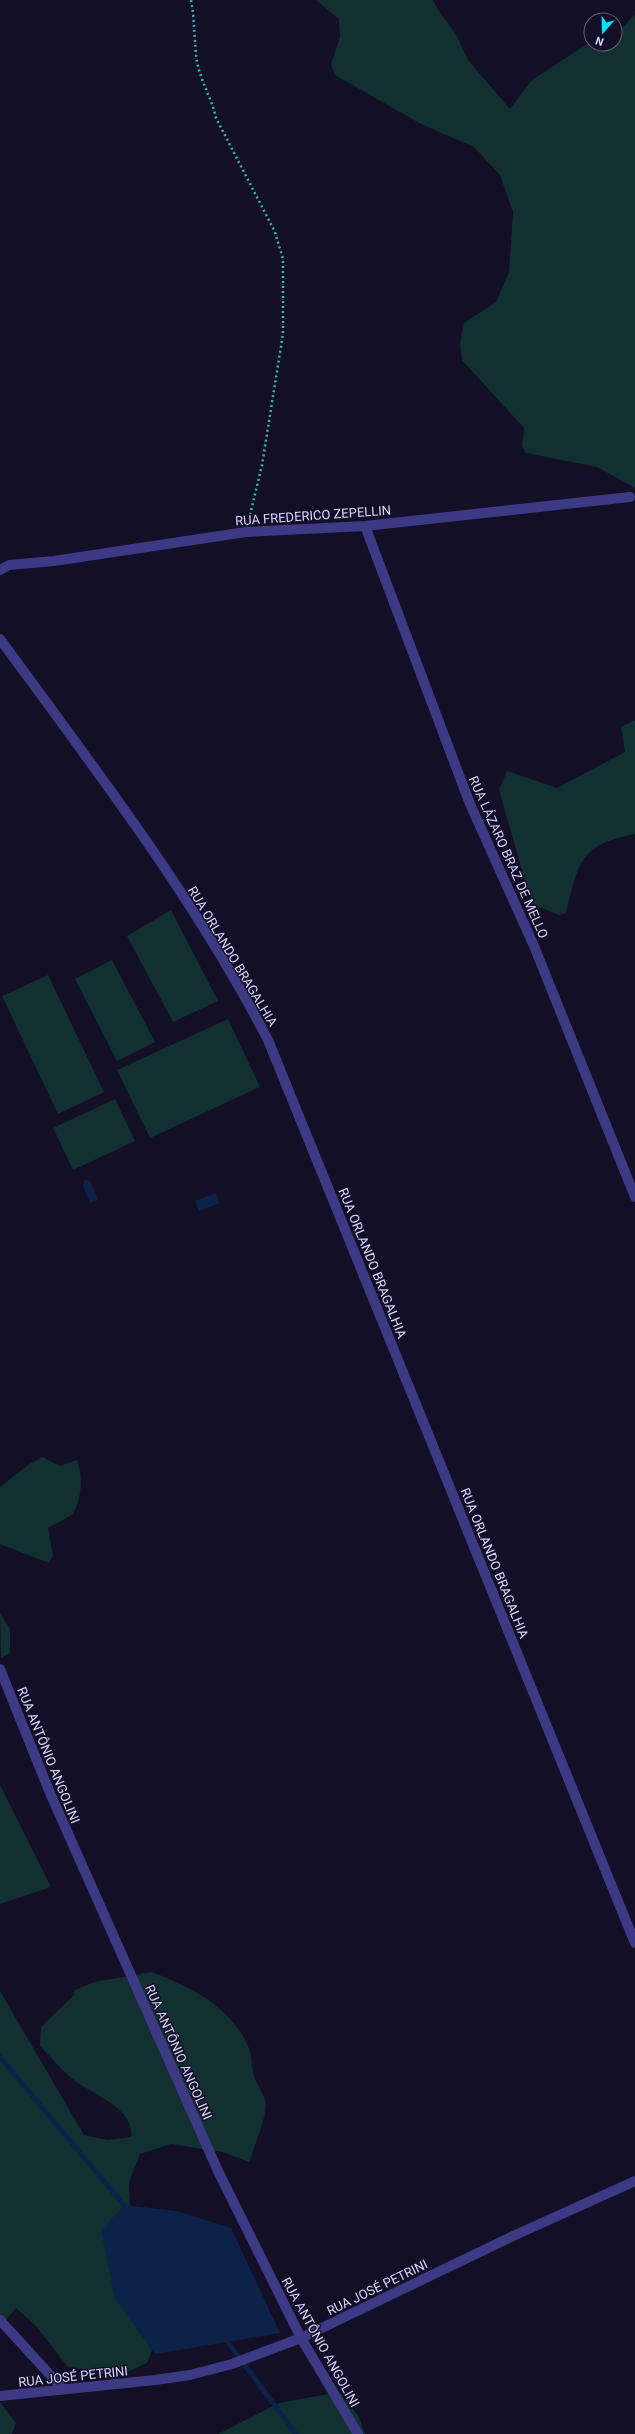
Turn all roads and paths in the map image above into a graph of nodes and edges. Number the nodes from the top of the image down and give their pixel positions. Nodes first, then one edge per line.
1 (191, 0) edge
2 (630, 497) dead end
3 (365, 526) junction
4 (246, 532) junction
5 (0, 570) edge
6 (0, 639) edge
7 (635, 1197) edge
8 (0, 1669) edge
9 (635, 1943) edge
10 (635, 2181) edge
11 (0, 2320) edge
12 (301, 2338) junction
13 (63, 2389) junction
14 (0, 2396) edge
15 (358, 2434) edge

1 - 4 path
2 - 3 street, RUA FREDERICO ZEPELLIN
3 - 4 street, RUA FREDERICO ZEPELLIN
3 - 7 street, RUA LÁZARO BRAZ DE MELLO
4 - 5 street, RUA FREDERICO ZEPELLIN
6 - 9 street, RUA ORLANDO BRAGALHIA
8 - 12 street, RUA ANTÔNIO ANGOLINI
10 - 12 street, RUA JOSÉ PETRINI
11 - 13 street
12 - 13 street, RUA JOSÉ PETRINI
12 - 15 street, RUA ANTÔNIO ANGOLINI
13 - 14 street, RUA JOSÉ PETRINI

